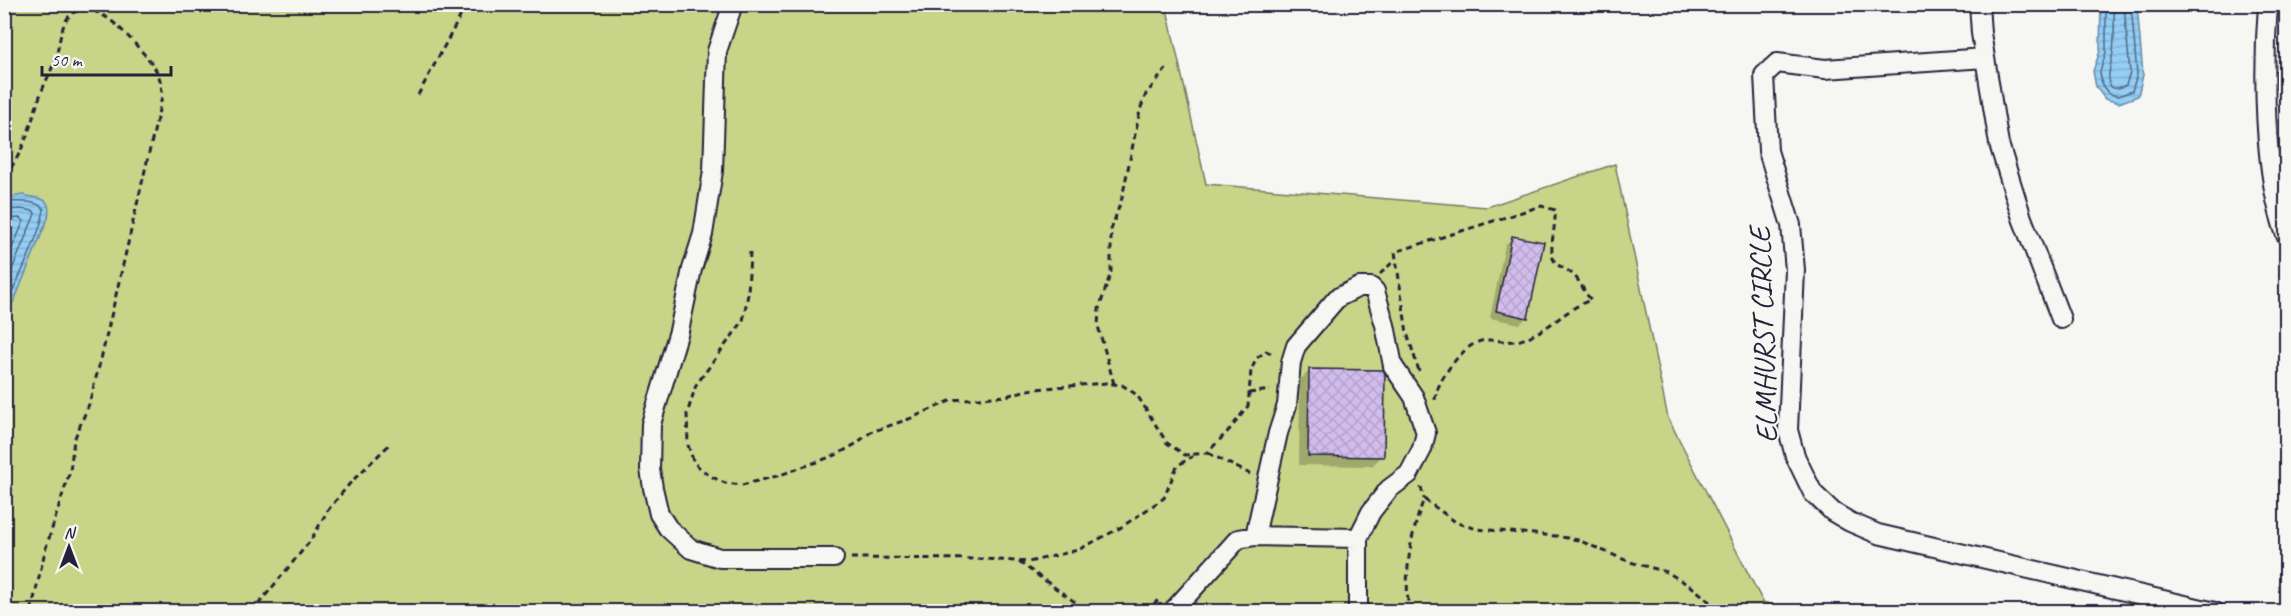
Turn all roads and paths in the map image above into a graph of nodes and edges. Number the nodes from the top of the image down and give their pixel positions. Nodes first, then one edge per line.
1 (467, 4) edge
2 (733, 4) edge
3 (1979, 4) edge
4 (2268, 4) edge
5 (1985, 58) junction
6 (1166, 69) dead end
7 (418, 95) dead end
8 (4, 176) edge
9 (2286, 235) edge
10 (750, 252) dead end
11 (2061, 319) dead end
12 (1281, 361) dead end
13 (1420, 376) dead end
14 (1113, 384) junction
15 (1279, 384) dead end
16 (1430, 390) dead end
17 (1249, 393) junction
18 (1435, 397) junction
19 (1435, 405) dead end
20 (391, 443) dead end
21 (1207, 453) junction
22 (1420, 484) dead end
23 (1267, 485) junction
24 (1424, 499) junction
25 (1256, 536) junction
26 (1358, 538) junction
27 (834, 558) joint
28 (1017, 561) junction
29 (31, 612) edge
30 (252, 612) edge
31 (1089, 612) edge
32 (1172, 612) edge
33 (1358, 612) edge
34 (1409, 612) edge
35 (1721, 612) edge
36 (2215, 612) edge

1 - 7 path
2 - 27 street
3 - 5 street
4 - 9 street
5 - 11 street
5 - 36 street, ELMHURST CIRCLE
6 - 14 path
8 - 29 path
10 - 14 path
12 - 17 path
13 - 18 path
14 - 21 path
15 - 17 path
16 - 18 path
17 - 21 path
18 - 19 path
20 - 30 path
21 - 23 path
21 - 28 path
22 - 24 path
23 - 25 street
23 - 26 street
24 - 34 path
24 - 35 path
25 - 26 street
25 - 32 street
26 - 33 street
27 - 28 path
28 - 31 path

